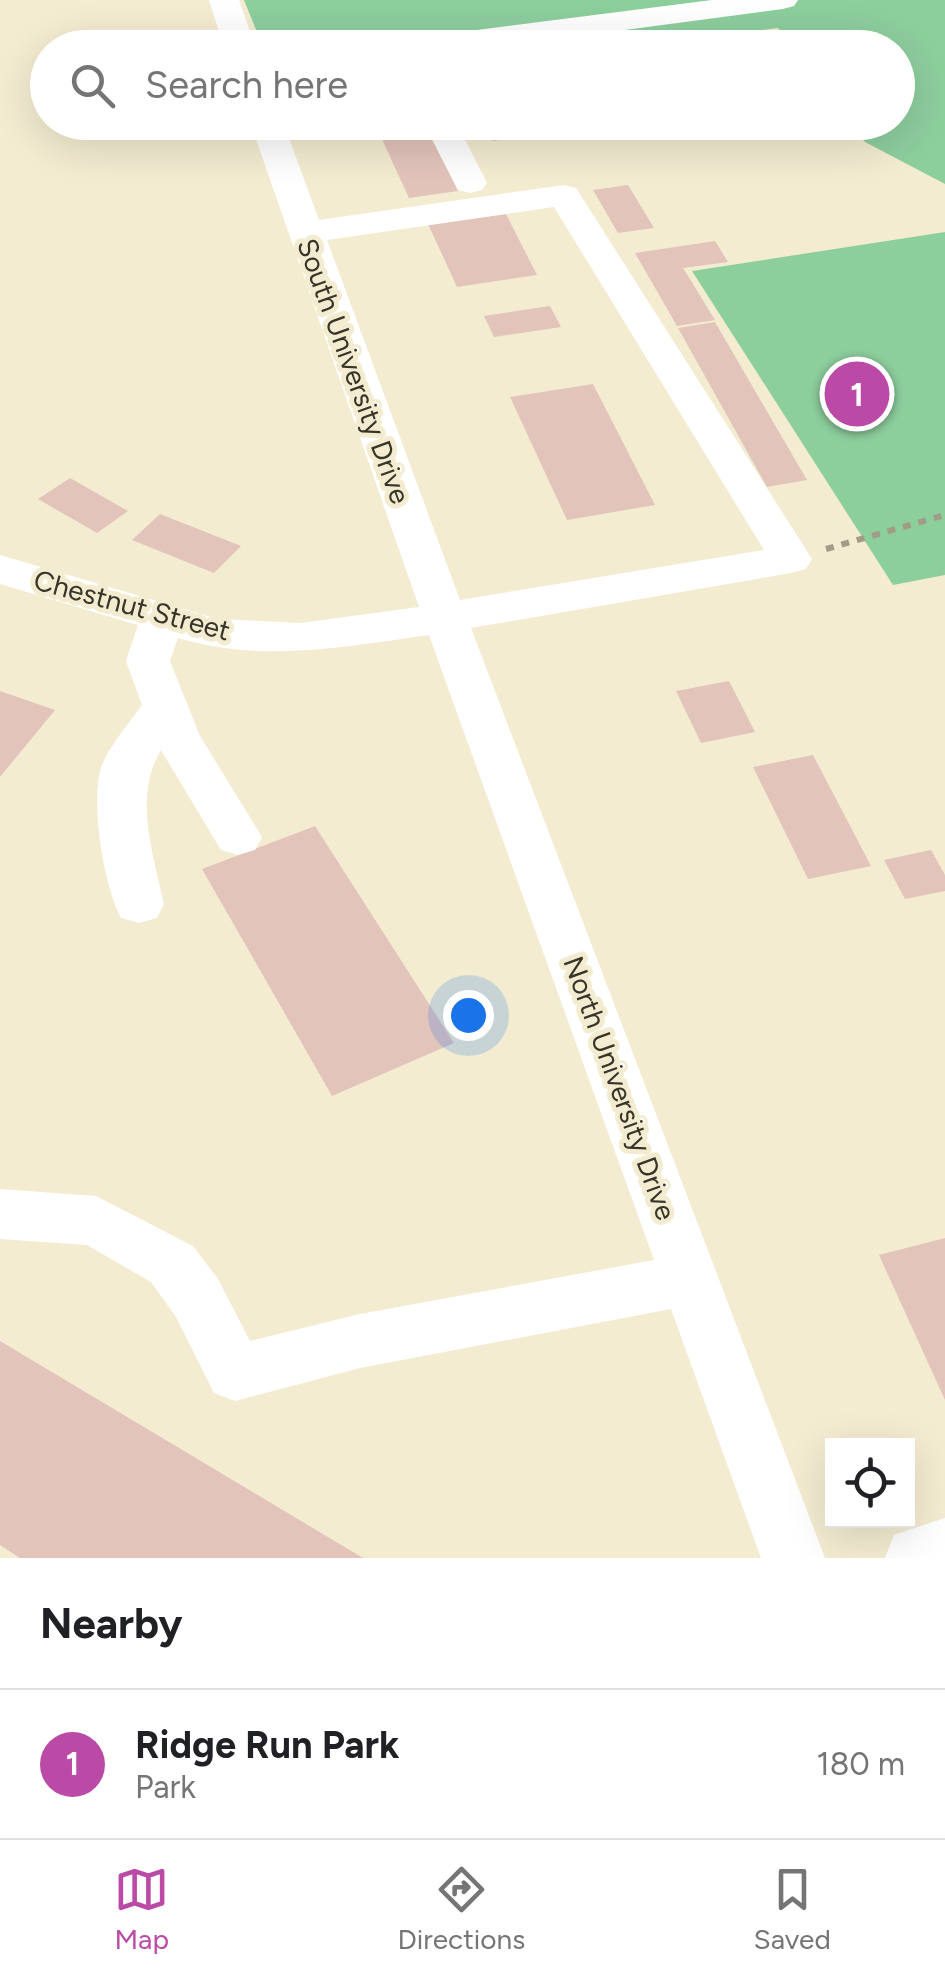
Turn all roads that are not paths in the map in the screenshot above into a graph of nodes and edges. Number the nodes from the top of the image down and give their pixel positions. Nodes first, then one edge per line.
1 (224, 0) edge
2 (783, 0) edge
3 (234, 30) edge
4 (552, 30) edge
5 (272, 140) edge
6 (448, 140) edge
7 (470, 183) dead end
8 (304, 233) junction
9 (0, 569) edge
10 (162, 618) junction
11 (444, 618) junction
12 (164, 705) junction
13 (238, 838) dead end
14 (139, 904) dead end
15 (0, 1214) edge
16 (690, 1279) junction
17 (945, 1550) edge
18 (793, 1558) edge
19 (917, 1558) edge

1 - 3 street
2 - 4 street
5 - 8 street, South University Drive
6 - 7 street
8 - 11 street, South University Drive
8 - 11 street, Chestnut Street
9 - 10 street, Chestnut Street
10 - 11 street, Chestnut Street
10 - 12 street
11 - 16 street, North University Drive
12 - 13 street
12 - 14 street
15 - 16 street
16 - 18 street, North University Drive
17 - 19 street

